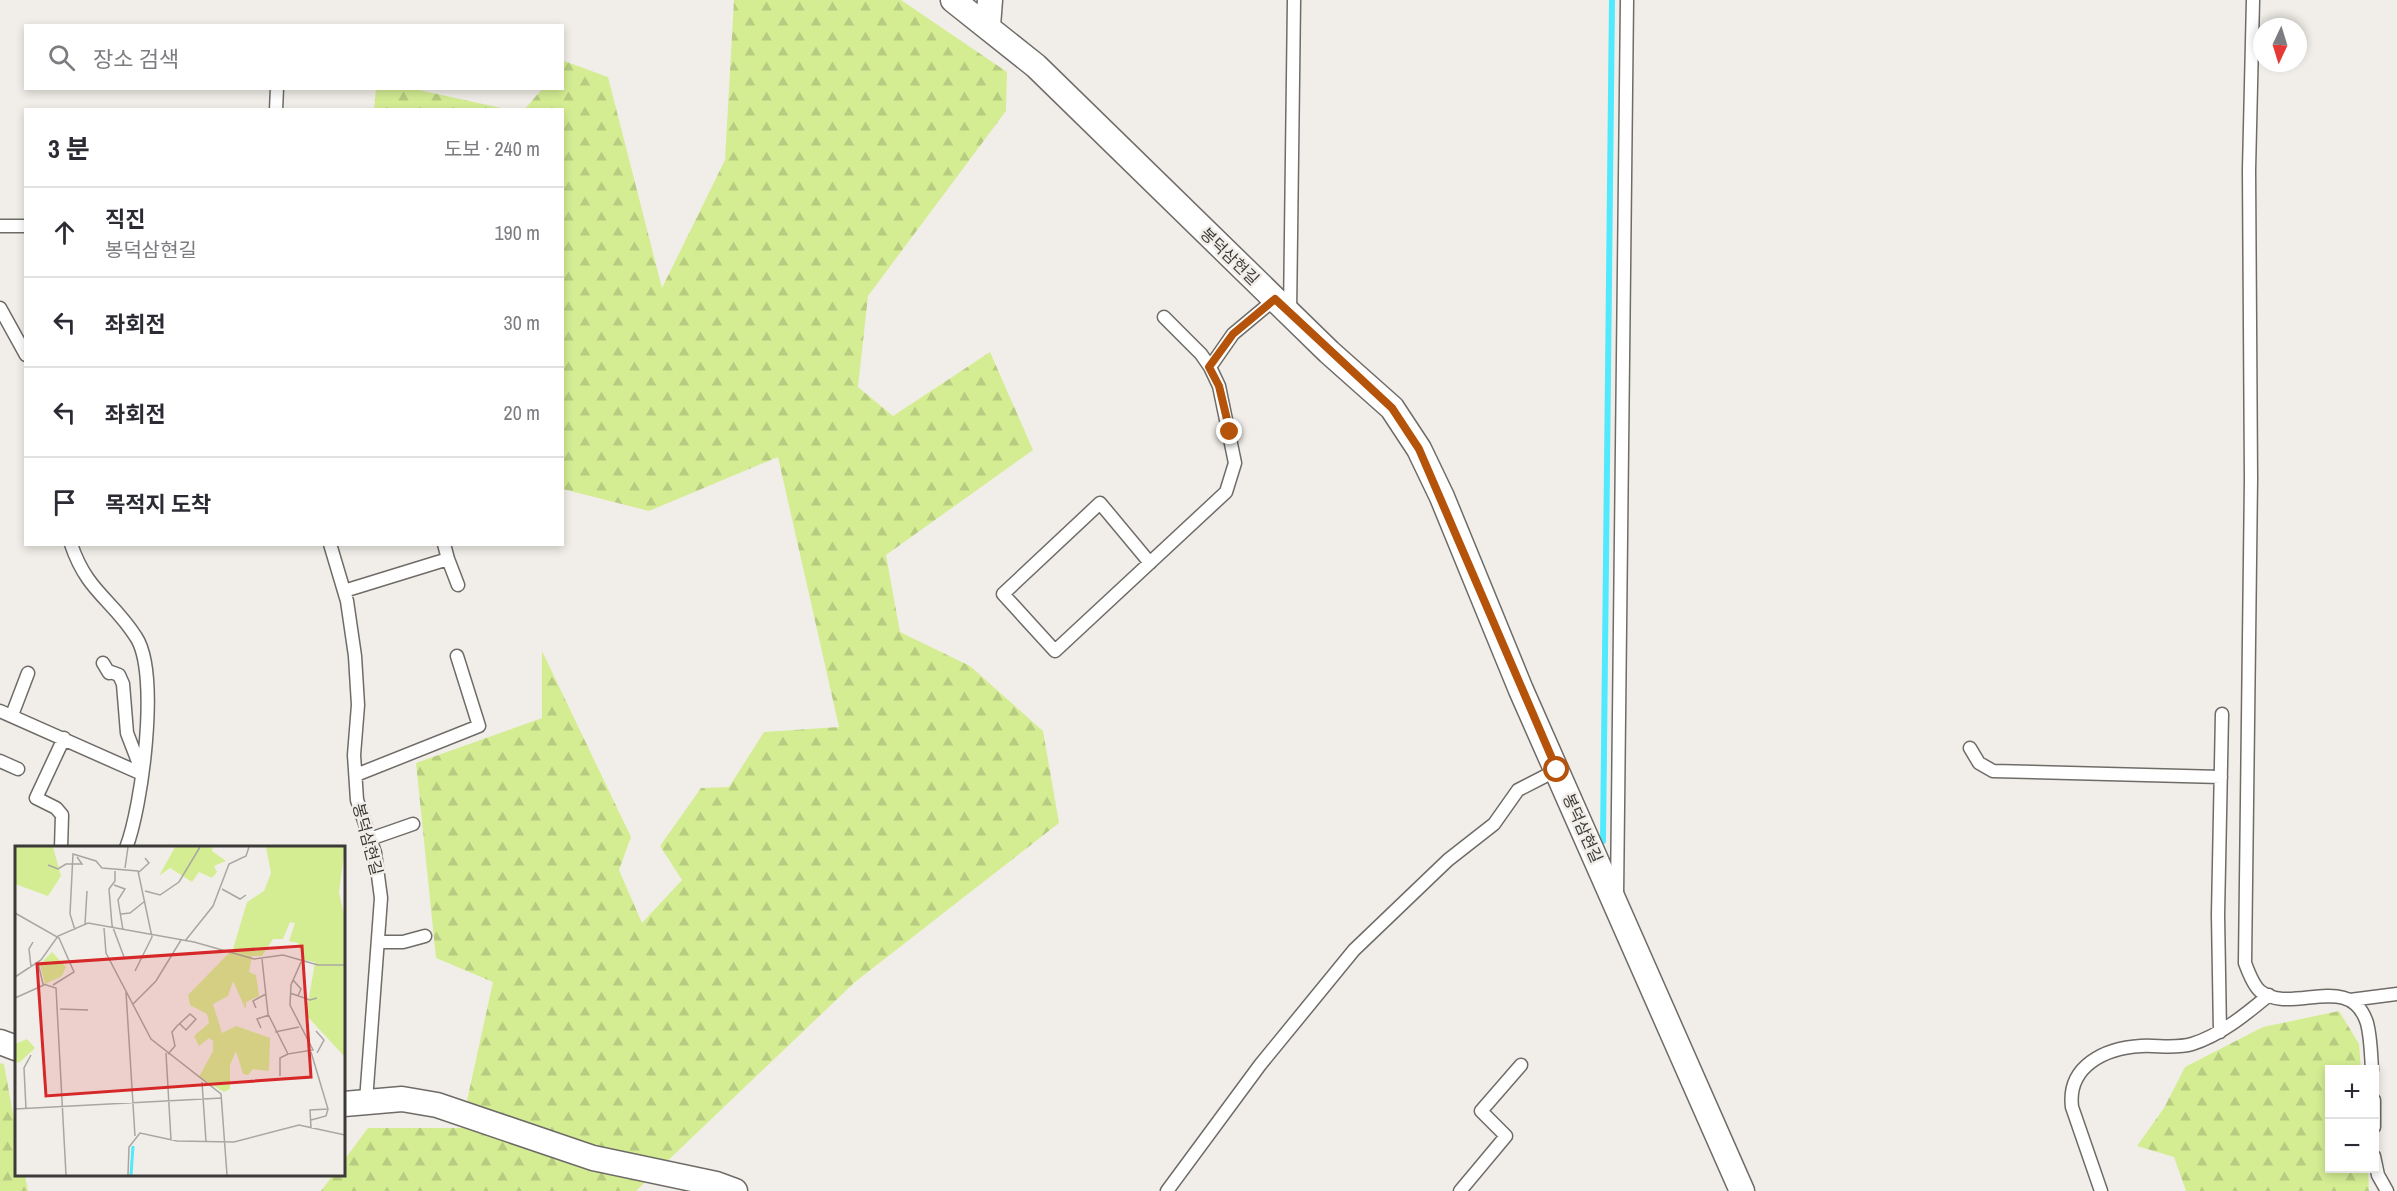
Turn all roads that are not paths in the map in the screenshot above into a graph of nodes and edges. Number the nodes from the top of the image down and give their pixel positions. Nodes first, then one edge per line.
1 (953, 0) edge
2 (990, 0) edge
3 (1294, 0) edge
4 (1627, 0) edge
5 (2253, 0) edge
6 (992, 29) junction
7 (277, 90) edge
8 (276, 108) edge
9 (0, 226) edge
10 (24, 226) edge
11 (1282, 306) junction
12 (0, 308) edge
13 (1164, 317) dead end
14 (24, 351) edge
15 (1209, 367) junction
16 (72, 546) edge
17 (331, 546) edge
18 (445, 546) edge
19 (448, 559) junction
20 (1150, 563) junction
21 (458, 585) dead end
22 (344, 591) junction
23 (457, 656) dead end
24 (103, 663) dead end
25 (28, 673) dead end
26 (6, 713) edge
27 (2222, 714) dead end
28 (64, 738) junction
29 (1970, 748) dead end
30 (0, 761) edge
31 (18, 769) dead end
32 (1557, 770) junction
33 (142, 774) junction
34 (356, 775) junction
35 (2221, 777) junction
36 (413, 824) dead end
37 (370, 839) junction
38 (61, 846) edge
39 (127, 846) edge
40 (1617, 905) junction
41 (425, 936) dead end
42 (378, 942) junction
43 (2269, 994) junction
44 (2397, 994) edge
45 (2350, 999) junction
46 (2220, 1032) junction
47 (0, 1042) edge
48 (15, 1048) edge
49 (1521, 1065) dead end
50 (2371, 1065) edge
51 (355, 1103) edge
52 (2378, 1173) edge
53 (735, 1191) edge
54 (1167, 1191) edge
55 (1460, 1191) edge
56 (1742, 1191) edge
57 (2101, 1191) edge
58 (2387, 1191) edge

1 - 6 street, 봉덕삼현길
2 - 6 street
3 - 11 lane
4 - 40 lane
5 - 43 lane
6 - 11 street, 봉덕삼현길
7 - 8 lane
9 - 10 lane
11 - 15 lane
11 - 32 street, 봉덕삼현길
12 - 14 lane
13 - 15 lane
15 - 20 lane
16 - 33 lane
17 - 22 lane, 봉덕삼현길
18 - 19 lane
19 - 21 lane
19 - 22 lane
20 - 20 lane
22 - 34 lane, 봉덕삼현길
23 - 34 lane
24 - 33 lane
25 - 26 lane
26 - 28 lane
27 - 35 lane
28 - 33 lane
28 - 38 lane
29 - 35 lane
30 - 31 lane
32 - 40 street, 봉덕삼현길
32 - 54 lane
33 - 39 lane
34 - 37 lane, 봉덕삼현길
35 - 46 lane
36 - 37 lane
37 - 42 lane, 봉덕삼현길
40 - 56 street, 봉덕삼현길
41 - 42 lane
42 - 51 lane, 봉덕삼현길
43 - 45 lane
43 - 46 lane
44 - 45 lane
45 - 50 lane
46 - 57 lane
47 - 48 street
49 - 55 lane
51 - 53 street, 봉덕삼현길
52 - 58 lane

